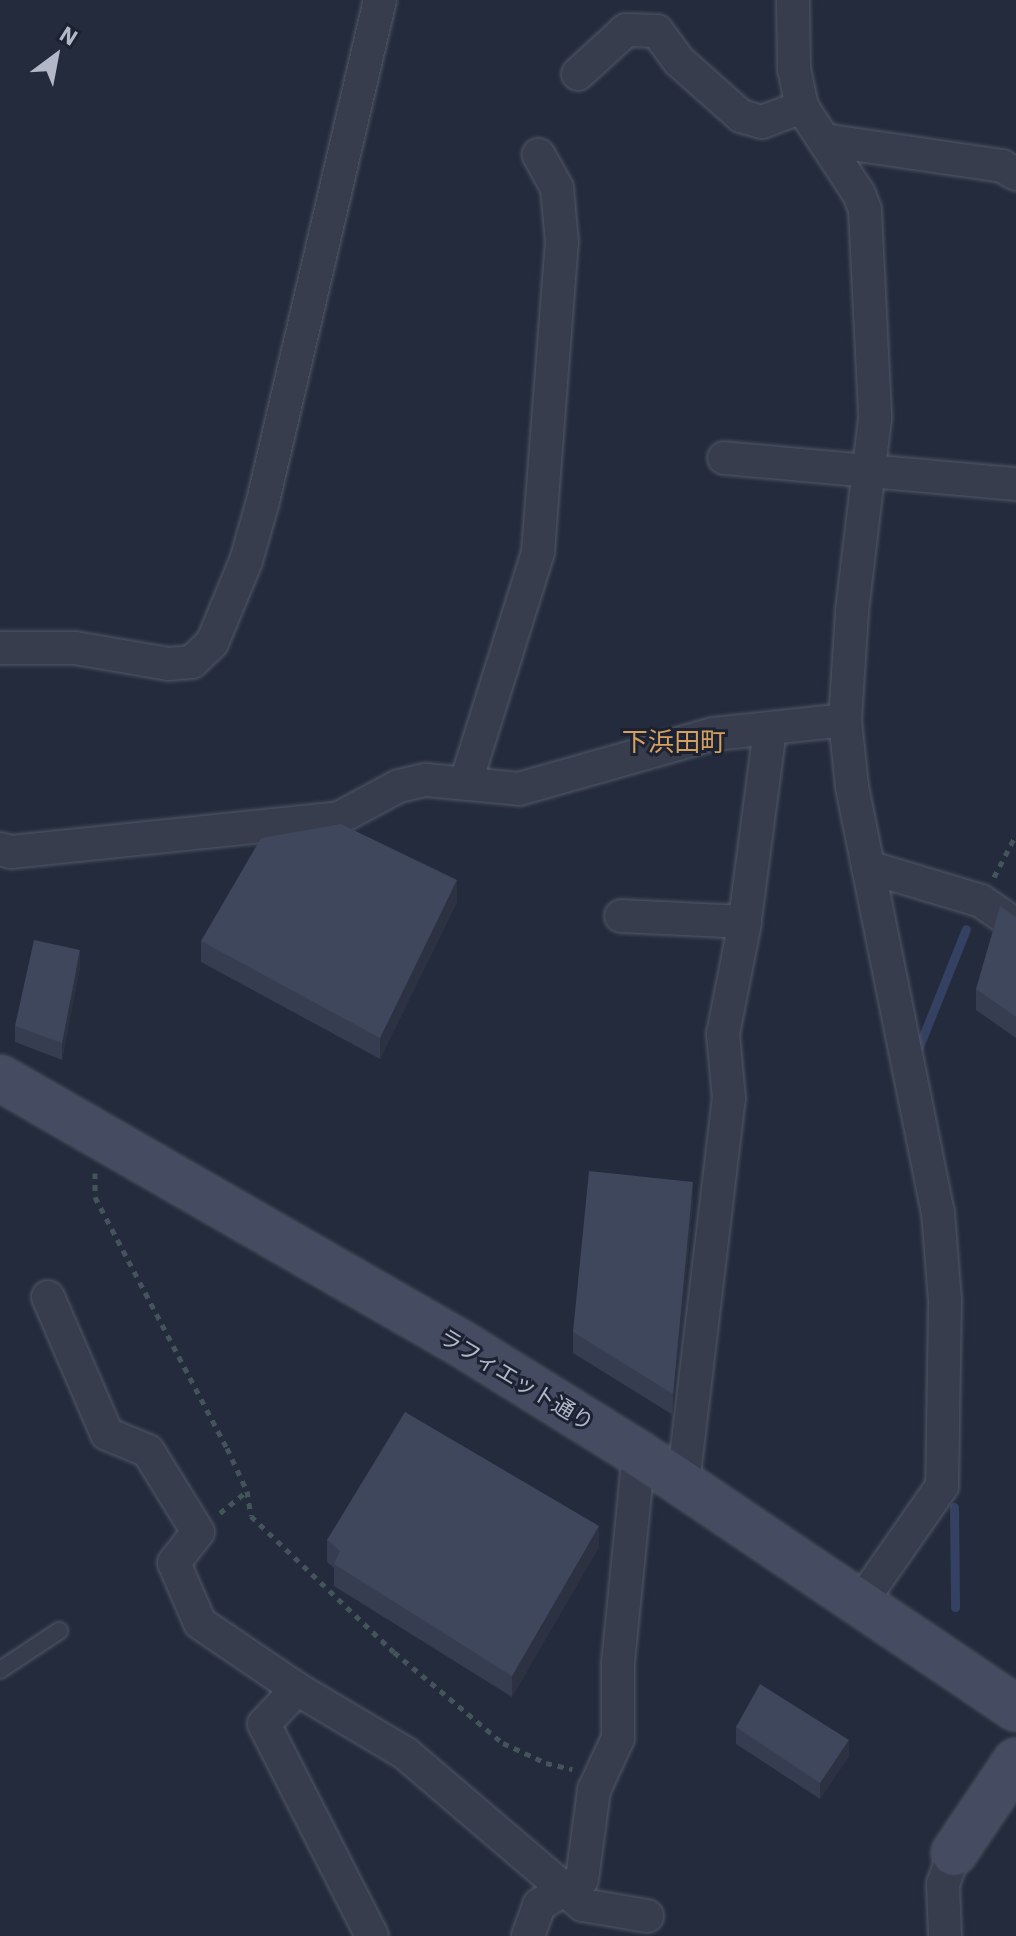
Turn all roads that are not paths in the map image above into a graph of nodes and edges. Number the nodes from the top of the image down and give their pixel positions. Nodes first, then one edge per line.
1 (380, 0) edge
2 (793, 0) edge
3 (578, 74) dead end
4 (802, 107) junction
5 (824, 140) junction
6 (539, 155) dead end
7 (1016, 174) edge
8 (724, 458) dead end
9 (871, 474) junction
10 (1016, 484) edge
11 (0, 648) edge
12 (845, 720) junction
13 (770, 729) junction
14 (466, 782) junction
15 (0, 849) edge
16 (868, 867) junction
17 (621, 916) dead end
18 (745, 922) junction
19 (1016, 925) edge
20 (0, 1078) edge
21 (48, 1297) dead end
22 (639, 1454) junction
23 (683, 1483) junction
24 (861, 1602) junction
25 (59, 1631) dead end
26 (0, 1670) edge
27 (297, 1689) junction
28 (1016, 1708) edge
29 (1016, 1761) edge
30 (954, 1853) joint
31 (563, 1891) junction
32 (647, 1916) dead end
33 (372, 1936) edge
34 (528, 1936) edge
35 (945, 1936) edge

1 - 11 street
2 - 4 street
3 - 4 street
4 - 5 street
5 - 7 street
5 - 9 street
6 - 14 street
8 - 9 street
9 - 10 street
9 - 12 street
12 - 13 street
12 - 16 street
13 - 14 street
13 - 18 street
14 - 15 street
16 - 19 street
16 - 24 street
17 - 18 street
18 - 23 street
20 - 22 street, ラフィエット通り
21 - 27 street
22 - 23 street, ラフィエット通り
22 - 31 street
23 - 24 street, ラフィエット通り
24 - 28 street, ラフィエット通り
25 - 26 lane
27 - 31 street
27 - 33 street
29 - 30 street
30 - 35 street
31 - 32 street
31 - 34 street

